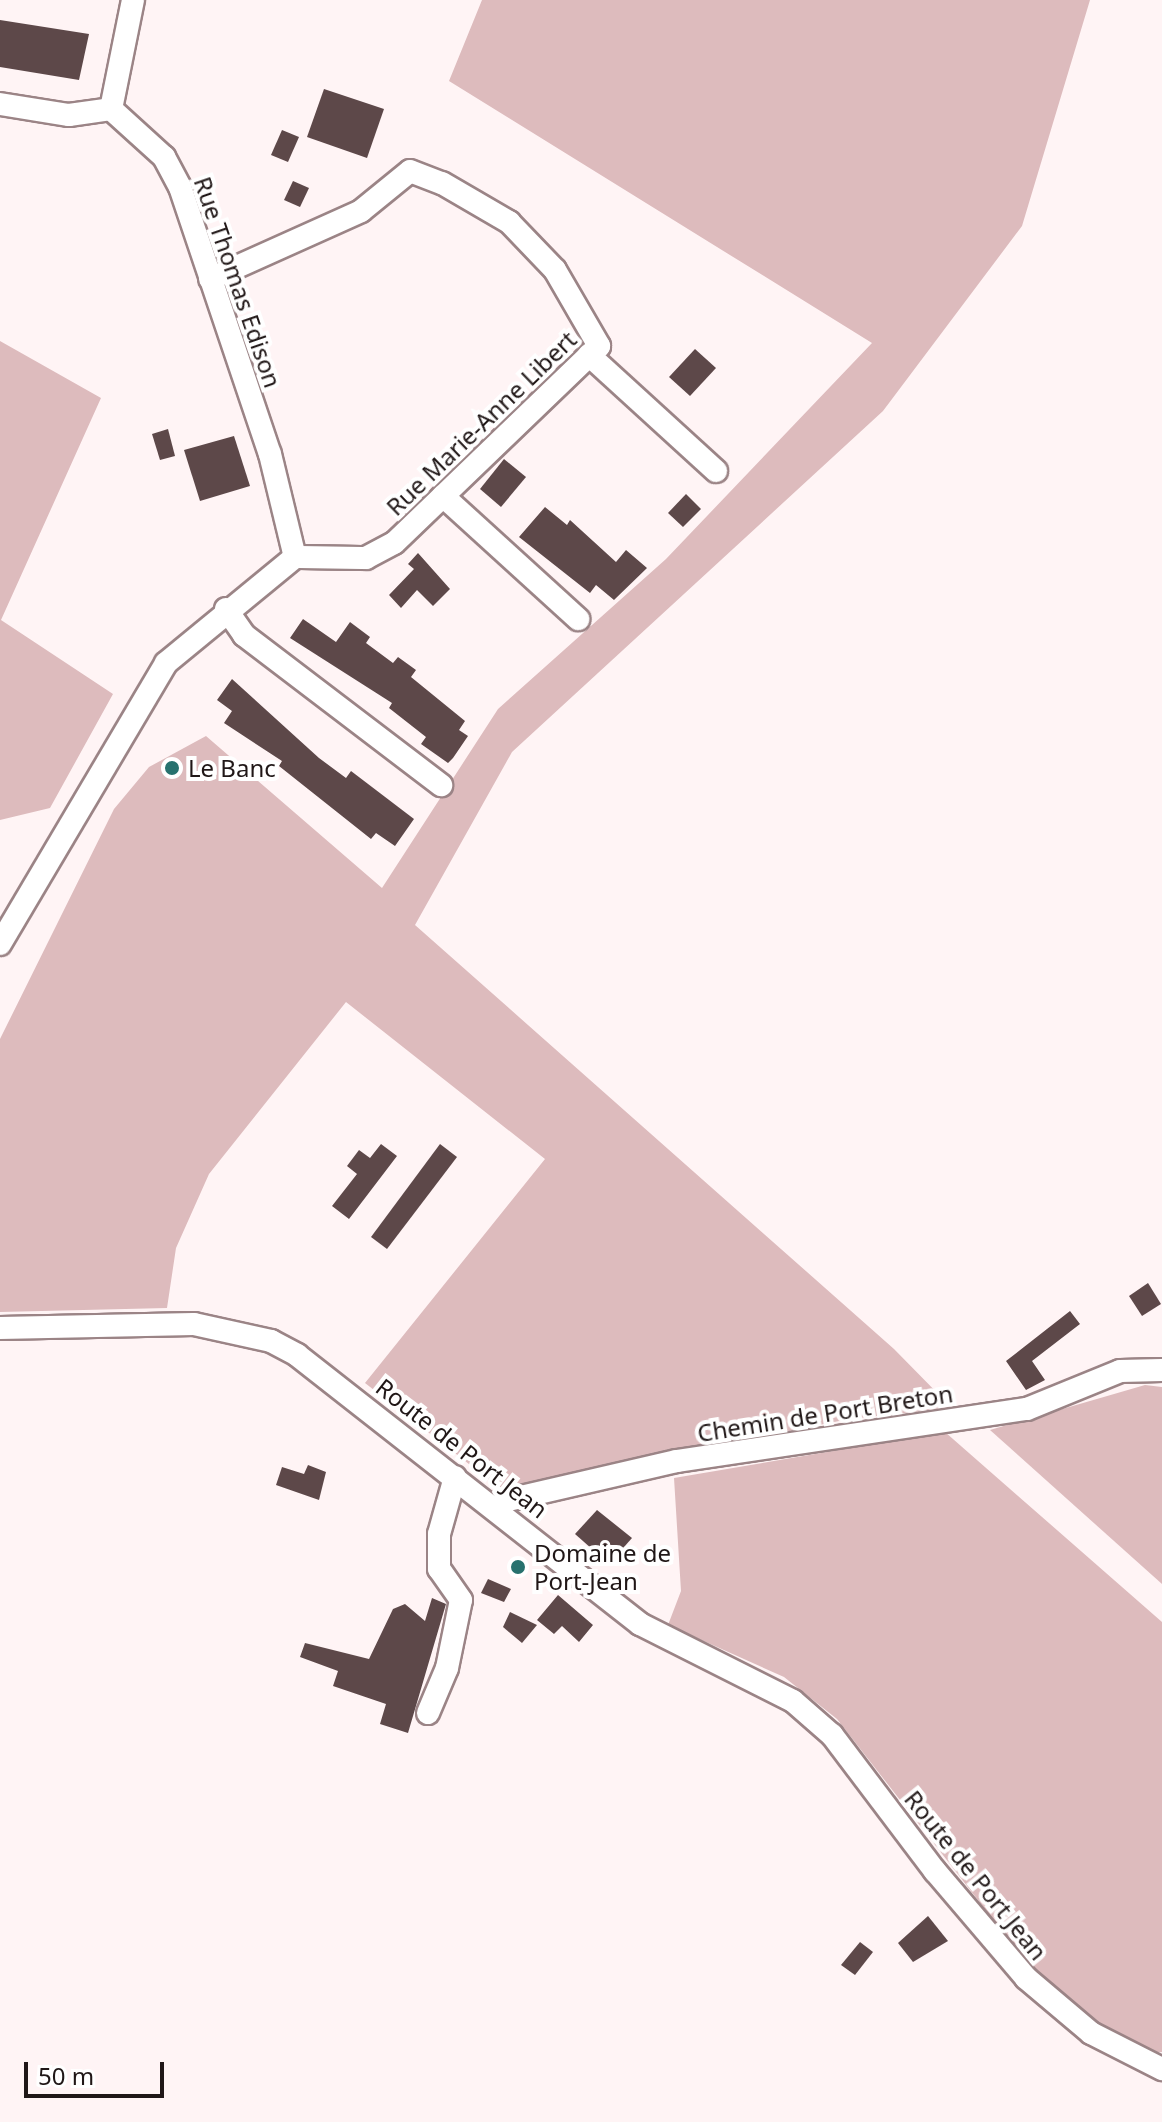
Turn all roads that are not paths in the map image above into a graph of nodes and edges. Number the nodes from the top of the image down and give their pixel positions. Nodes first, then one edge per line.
1 (133, 0) edge
2 (0, 104) edge
3 (111, 109) junction
4 (210, 279) junction
5 (589, 355) junction
6 (716, 471) dead end
7 (443, 496) junction
8 (295, 557) junction
9 (226, 609) junction
10 (578, 619) dead end
11 (441, 785) dead end
12 (0, 944) edge
13 (0, 1328) edge
14 (1162, 1370) edge
15 (455, 1477) junction
16 (496, 1509) junction
17 (428, 1713) dead end
18 (1162, 2069) edge

1 - 3 street
2 - 3 street
3 - 4 street, Rue Thomas Edison
4 - 5 street, Rue Marie-Anne Libert
4 - 8 street, Rue Thomas Edison
5 - 6 street
5 - 7 street, Rue Marie-Anne Libert
7 - 8 street, Rue Marie-Anne Libert
7 - 10 street
8 - 9 street
9 - 11 street
9 - 12 street
13 - 15 street, Route de Port Jean
14 - 16 street, Chemin de Port Breton
15 - 16 street, Route de Port Jean
15 - 17 street
16 - 18 street, Route de Port Jean

